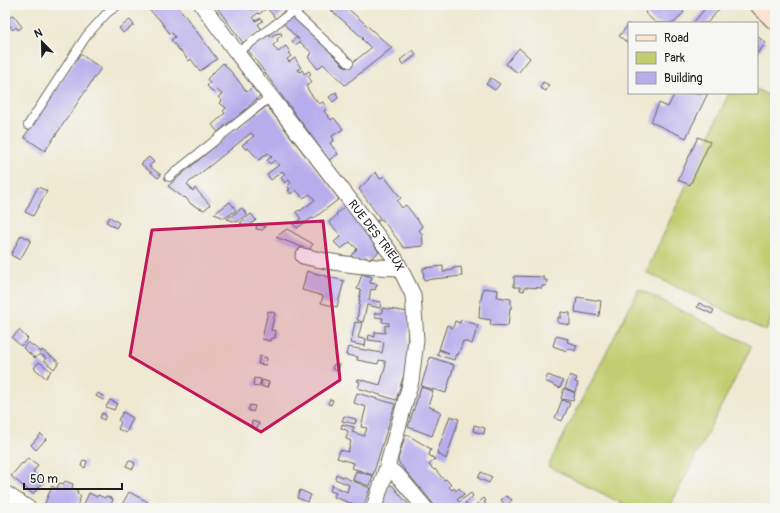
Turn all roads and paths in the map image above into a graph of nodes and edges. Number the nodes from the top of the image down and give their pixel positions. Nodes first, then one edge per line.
1 (118, 5) edge
2 (202, 5) edge
3 (286, 5) edge
4 (762, 5) edge
5 (293, 11) junction
6 (775, 18) edge
7 (237, 53) junction
8 (349, 63) dead end
9 (270, 97) junction
10 (28, 126) dead end
11 (169, 177) dead end
12 (303, 256) dead end
13 (400, 268) junction
14 (387, 467) junction
15 (5, 493) edge
16 (28, 508) edge
17 (374, 508) edge
18 (426, 508) edge

1 - 10 lane
2 - 7 street, RUE DES TRIEUX
3 - 5 lane
4 - 6 main road
5 - 7 lane
5 - 8 lane
7 - 9 street, RUE DES TRIEUX
9 - 11 lane
9 - 13 street, RUE DES TRIEUX
12 - 13 street
13 - 14 street, RUE DES TRIEUX
14 - 17 street, RUE DES TRIEUX
14 - 18 street
15 - 16 street

